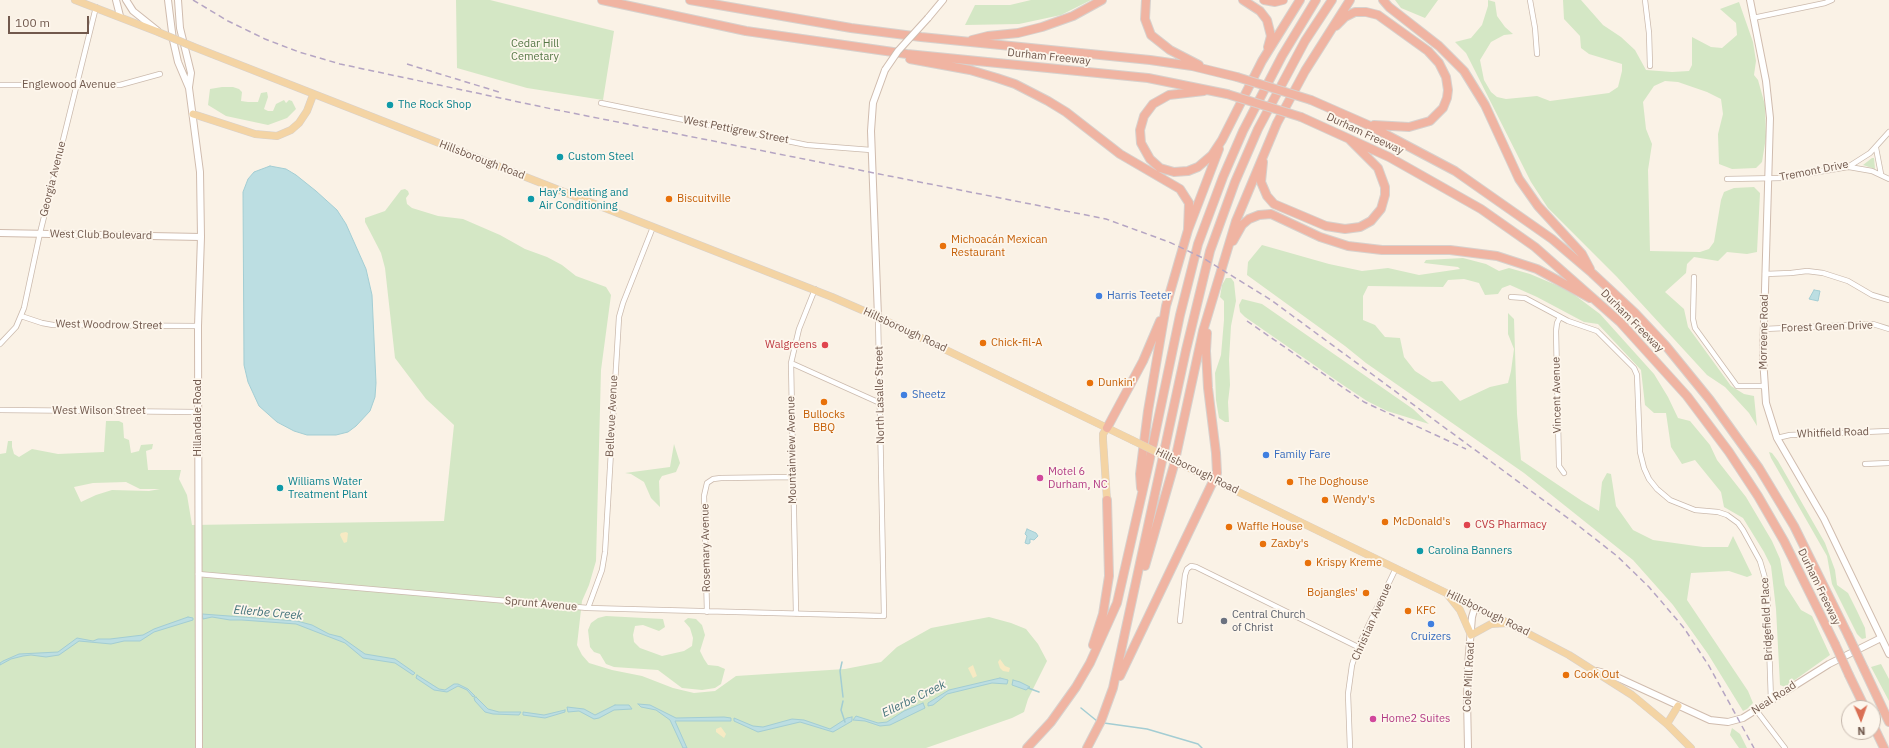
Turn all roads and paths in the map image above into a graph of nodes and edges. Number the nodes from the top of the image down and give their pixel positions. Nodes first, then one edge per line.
1 (75, 0) edge
2 (116, 0) edge
3 (126, 0) edge
4 (168, 0) edge
5 (178, 0) edge
6 (602, 0) edge
7 (690, 0) edge
8 (943, 0) edge
9 (1102, 0) edge
10 (1146, 0) edge
11 (1243, 0) edge
12 (1264, 0) edge
13 (1283, 0) edge
14 (1300, 0) edge
15 (1316, 0) edge
16 (1332, 0) edge
17 (1350, 0) edge
18 (1383, 0) edge
19 (1530, 0) edge
20 (1645, 0) edge
21 (1750, 0) edge
22 (1832, 0) edge
23 (96, 7) junction
24 (120, 16) junction
25 (1753, 18) junction
26 (158, 32) junction
27 (1329, 32) junction
28 (967, 42) junction
29 (852, 47) junction
30 (1537, 54) dead end
31 (1262, 61) junction
32 (1650, 66) dead end
33 (1212, 71) junction
34 (160, 74) dead end
35 (0, 85) edge
36 (76, 85) junction
37 (189, 88) junction
38 (1211, 90) junction
39 (313, 95) junction
40 (601, 103) dead end
41 (193, 114) junction
42 (1368, 125) junction
43 (1889, 132) edge
44 (1344, 135) junction
45 (1222, 140) junction
46 (1266, 148) junction
47 (1876, 148) junction
48 (872, 150) junction
49 (1848, 167) junction
50 (1881, 174) junction
51 (1727, 179) dead end
52 (1770, 179) junction
53 (1889, 179) edge
54 (653, 227) junction
55 (1188, 230) junction
56 (0, 233) edge
57 (40, 233) junction
58 (201, 237) junction
59 (1223, 261) junction
60 (1592, 273) junction
61 (1766, 274) junction
62 (1694, 277) dead end
63 (815, 290) junction
64 (1511, 297) dead end
65 (1889, 300) edge
66 (1166, 306) junction
67 (1604, 307) junction
68 (1209, 312) junction
69 (21, 316) junction
70 (878, 317) junction
71 (1560, 317) junction
72 (198, 326) junction
73 (1764, 329) junction
74 (1889, 329) edge
75 (0, 344) edge
76 (791, 363) junction
77 (1764, 386) junction
78 (880, 403) junction
79 (0, 410) edge
80 (198, 412) junction
81 (1107, 428) junction
82 (1889, 431) edge
83 (1777, 438) junction
84 (1889, 463) edge
85 (1865, 464) dead end
86 (1564, 473) dead end
87 (793, 477) junction
88 (1214, 480) junction
89 (1141, 499) junction
90 (1107, 500) joint
91 (1396, 568) junction
92 (198, 574) junction
93 (1447, 593) junction
94 (1475, 607) junction
95 (588, 608) junction
96 (707, 612) junction
97 (796, 614) junction
98 (884, 616) joint
99 (1130, 616) junction
100 (1180, 621) dead end
101 (1508, 623) junction
102 (1471, 635) junction
103 (1881, 638) junction
104 (1358, 646) junction
105 (1889, 654) edge
106 (1090, 663) junction
107 (1597, 671) junction
108 (1113, 688) junction
109 (1645, 691) junction
110 (1632, 695) junction
111 (1861, 700) edge
112 (1771, 701) junction
113 (1678, 706) junction
114 (1756, 710) junction
115 (1889, 722) edge
116 (1667, 724) junction
117 (199, 748) edge
118 (1027, 748) edge
119 (1087, 748) edge
120 (1350, 748) edge
121 (1468, 748) edge
122 (1691, 748) edge
123 (1785, 748) edge

1 - 23 main road, Hillsborough Road
2 - 24 street
3 - 26 street
4 - 37 street, Hillandale Road
5 - 37 street, Hillandale Road
6 - 29 highway, Durham Freeway
7 - 28 highway, Durham Freeway
8 - 48 street, North Lasalle Street, bridge
9 - 28 highway
10 - 33 highway
11 - 31 highway
12 - 13 highway
14 - 31 highway
15 - 89 highway
16 - 99 highway
17 - 27 highway
18 - 60 highway
19 - 30 street
20 - 32 street
21 - 25 street, Morreene Road
22 - 25 street
23 - 24 main road, Hillsborough Road
23 - 36 street, Georgia Avenue
24 - 26 main road, Hillsborough Road
25 - 52 street, Morreene Road
26 - 39 main road, Hillsborough Road, bridge
27 - 42 highway
27 - 46 highway
28 - 33 highway, Durham Freeway
29 - 38 highway, Durham Freeway
29 - 55 highway
31 - 45 highway
33 - 42 highway, Durham Freeway, bridge
34 - 36 street, Englewood Avenue
35 - 36 street, Englewood Avenue
36 - 57 street, Georgia Avenue
37 - 41 street, Hillandale Road
38 - 44 highway, Durham Freeway, bridge
38 - 45 highway
39 - 41 main road
39 - 54 main road, Hillsborough Road
40 - 48 street, West Pettigrew Street
41 - 58 street, Hillandale Road
42 - 60 highway, Durham Freeway
43 - 47 street, Tremont Drive
44 - 46 highway
44 - 67 highway, Durham Freeway
45 - 55 highway
46 - 59 highway
47 - 49 street, Tremont Drive
47 - 50 street
48 - 70 street, North Lasalle Street
49 - 50 street
49 - 52 street, Tremont Drive
50 - 53 street
51 - 52 street, Tremont Drive
52 - 61 street, Morreene Road
54 - 63 main road, Hillsborough Road
54 - 95 street, Bellevue Avenue
55 - 66 highway
56 - 57 street, West Club Boulevard
57 - 58 street, West Club Boulevard
57 - 69 street, Georgia Avenue
58 - 72 street, Hillandale Road
59 - 67 highway
59 - 68 highway
60 - 115 highway, Durham Freeway, bridge
61 - 65 street
61 - 73 street, Morreene Road
62 - 77 street
63 - 70 main road, Hillsborough Road
63 - 76 street, Mountainview Avenue
64 - 71 street, Bridgefield Place
66 - 81 highway
66 - 89 highway
67 - 111 highway, Durham Freeway, bridge
68 - 88 highway
68 - 99 highway
69 - 72 street, West Woodrow Street
69 - 75 street, Georgia Avenue
70 - 78 street, North Lasalle Street
70 - 81 main road, Hillsborough Road
71 - 86 street, Vincent Avenue
71 - 112 street, Bridgefield Place
72 - 80 street, Hillandale Road
73 - 74 street, Forest Green Drive
73 - 77 street, Morreene Road
76 - 78 street
76 - 87 street, Mountainview Avenue
77 - 83 street, Morreene Road
78 - 98 street, North Lasalle Street
79 - 80 street, West Wilson Street
80 - 92 street, Hillandale Road
81 - 88 main road, Hillsborough Road, bridge
81 - 90 main road
82 - 83 street, Whitfield Road
83 - 103 street, Morreene Road
84 - 85 street
87 - 96 street, Rosemary Avenue
87 - 97 street, Mountainview Avenue
88 - 91 main road, Hillsborough Road
88 - 108 highway
89 - 106 highway
90 - 106 highway
91 - 93 main road, Hillsborough Road
91 - 104 street, Christian Avenue
92 - 95 street, Sprunt Avenue
92 - 117 street, Hillandale Road
93 - 94 main road, Hillsborough Road
93 - 102 main road
94 - 101 main road, Hillsborough Road
94 - 102 street, Cole Mill Road
95 - 96 street, Sprunt Avenue
96 - 97 street, Sprunt Avenue
97 - 98 street, Sprunt Avenue
99 - 108 highway
100 - 104 street
101 - 102 main road
101 - 107 main road, Hillsborough Road
102 - 121 street, Cole Mill Road
103 - 105 street
103 - 112 street, Neal Road
104 - 120 street, Christian Avenue
106 - 118 highway
107 - 109 street, Neal Road
107 - 110 main road, Hillsborough Road
108 - 119 highway
109 - 110 street
109 - 113 street, Neal Road
110 - 116 main road, Hillsborough Road
112 - 114 street, Neal Road
113 - 114 street, Neal Road
113 - 116 main road
114 - 123 street
116 - 122 main road, Hillsborough Road

